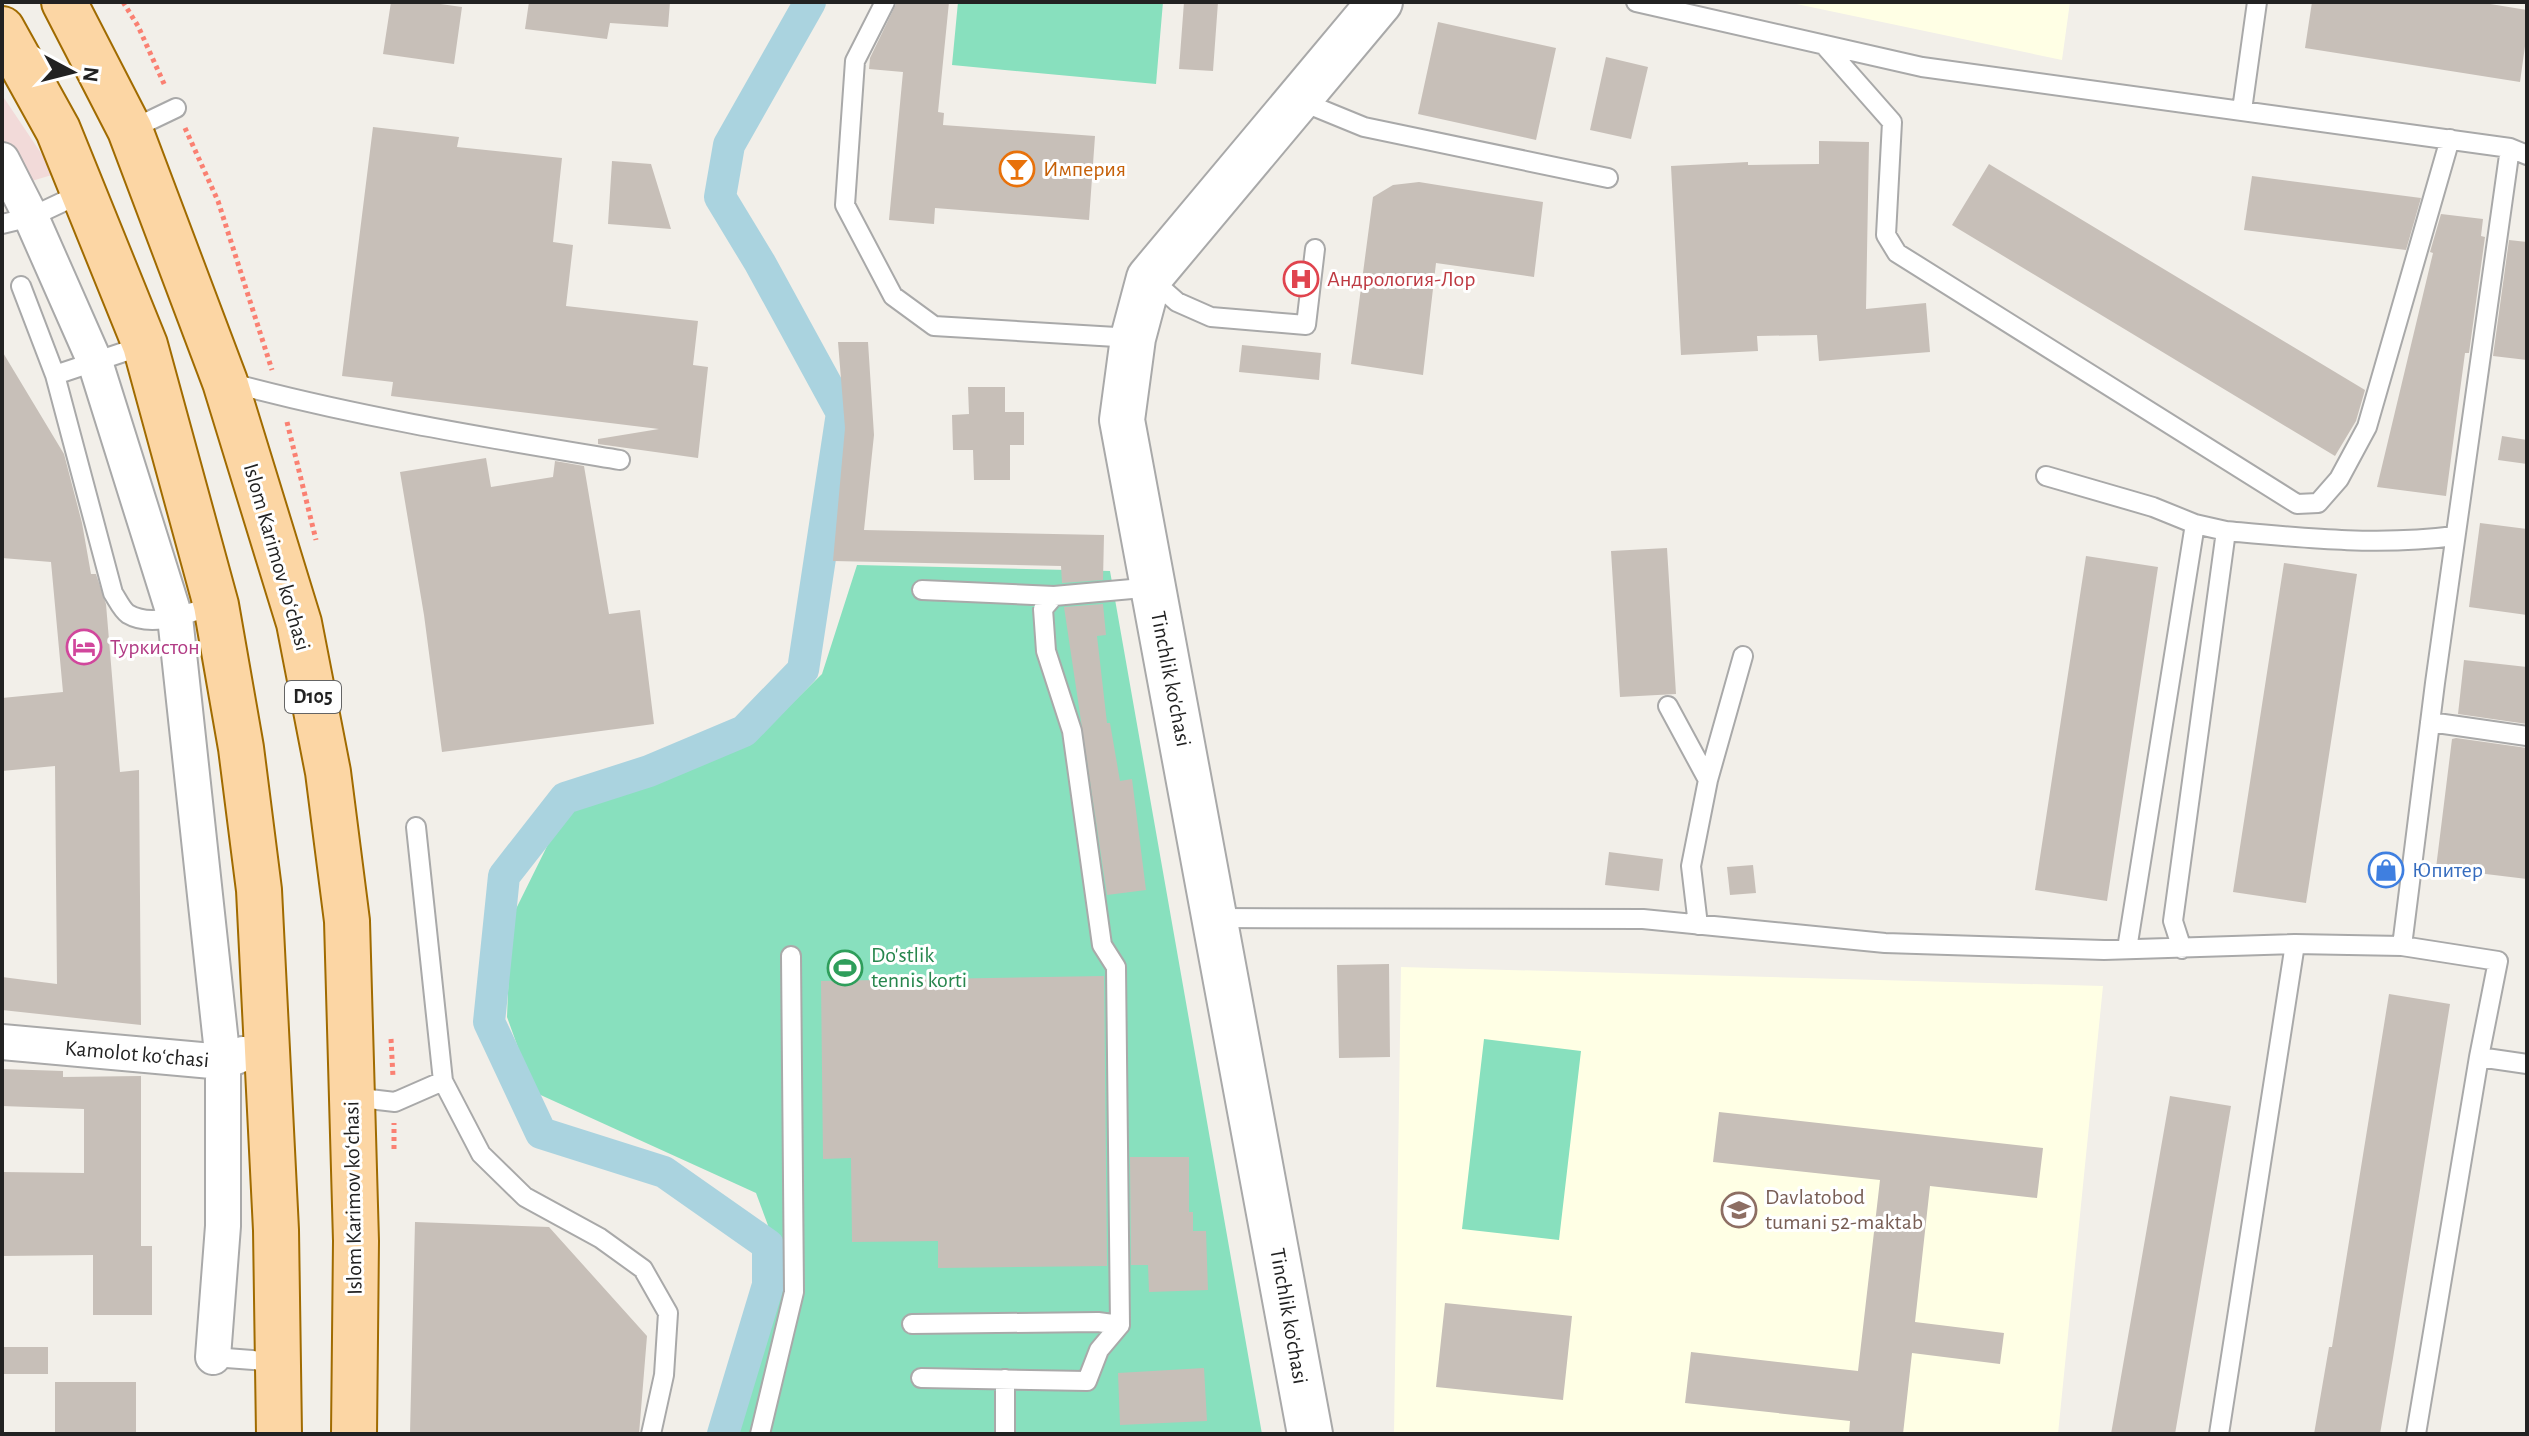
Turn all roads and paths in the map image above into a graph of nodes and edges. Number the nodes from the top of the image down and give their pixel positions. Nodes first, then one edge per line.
1 (64, 2) edge
2 (885, 2) edge
3 (1380, 2) edge
4 (1636, 2) edge
5 (2257, 2) edge
6 (2, 29) edge
7 (1825, 46) junction
8 (1298, 100) junction
9 (176, 108) dead end
10 (2242, 110) junction
11 (130, 130) junction
12 (2450, 139) junction
13 (2518, 152) edge
14 (2, 160) edge
15 (1608, 178) dead end
16 (84, 192) junction
17 (16, 220) edge
18 (1315, 249) dead end
19 (1149, 278) junction
20 (21, 286) dead end
21 (1133, 338) junction
22 (145, 345) junction
23 (95, 362) junction
24 (55, 375) junction
25 (225, 382) junction
26 (620, 460) dead end
27 (2046, 476) dead end
28 (2195, 524) junction
29 (2226, 531) junction
30 (2455, 536) junction
31 (1154, 587) junction
32 (922, 590) dead end
33 (1054, 596) junction
34 (195, 611) junction
35 (1743, 656) dead end
36 (1668, 706) dead end
37 (2430, 722) junction
38 (2527, 736) edge
39 (1708, 780) junction
40 (416, 827) dead end
41 (1216, 918) junction
42 (1698, 925) junction
43 (2295, 944) junction
44 (2402, 946) junction
45 (2127, 949) junction
46 (2182, 949) junction
47 (791, 956) dead end
48 (2, 1042) edge
49 (268, 1045) junction
50 (2479, 1057) junction
51 (223, 1062) junction
52 (2527, 1064) edge
53 (443, 1081) junction
54 (352, 1097) junction
55 (912, 1324) dead end
56 (1120, 1325) junction
57 (213, 1357) joint
58 (278, 1362) junction
59 (921, 1378) dead end
60 (1005, 1379) junction
61 (279, 1434) edge
62 (354, 1434) edge
63 (651, 1434) edge
64 (760, 1434) edge
65 (1005, 1434) edge
66 (1310, 1434) edge
67 (2219, 1434) edge
68 (2416, 1434) edge

1 - 11 main road, Islom Karimov koʻchasi / D105
2 - 21 lane
3 - 8 street, Tinchlik ko'chasi
4 - 7 lane
5 - 10 lane
6 - 16 main road
7 - 10 lane
7 - 12 lane
8 - 15 lane
8 - 19 street, Tinchlik ko'chasi
9 - 11 lane
10 - 12 lane
11 - 25 main road, Islom Karimov koʻchasi / D105
12 - 13 lane
13 - 30 lane
14 - 17 street
16 - 17 lane
16 - 22 main road
17 - 23 street
18 - 19 lane
19 - 21 street, Tinchlik ko'chasi
20 - 24 lane
21 - 31 street, Tinchlik ko'chasi
22 - 23 lane
22 - 34 main road
23 - 24 lane
23 - 34 street
24 - 34 lane
25 - 26 lane
25 - 54 main road, Islom Karimov koʻchasi / D105
27 - 28 lane
28 - 29 lane
28 - 45 lane
29 - 30 lane
29 - 46 lane
30 - 37 lane
31 - 33 lane
31 - 41 street, Tinchlik ko'chasi
32 - 33 lane
33 - 56 lane
34 - 49 main road
34 - 51 street
35 - 39 lane
36 - 39 lane
37 - 38 lane
37 - 44 lane
39 - 42 lane
40 - 53 lane
41 - 42 lane
41 - 66 street, Tinchlik ko'chasi
42 - 45 lane
43 - 44 lane
43 - 46 lane
43 - 67 lane
44 - 50 lane
45 - 46 lane
47 - 64 lane
48 - 51 street, Kamolot koʻchasi
49 - 51 street, Kamolot koʻchasi
49 - 58 main road
50 - 52 lane
50 - 68 lane
51 - 57 street
53 - 54 lane
53 - 63 lane
54 - 62 main road, Islom Karimov koʻchasi / D105
55 - 56 lane
56 - 60 lane
57 - 58 lane
58 - 61 main road
59 - 60 lane
60 - 65 lane

